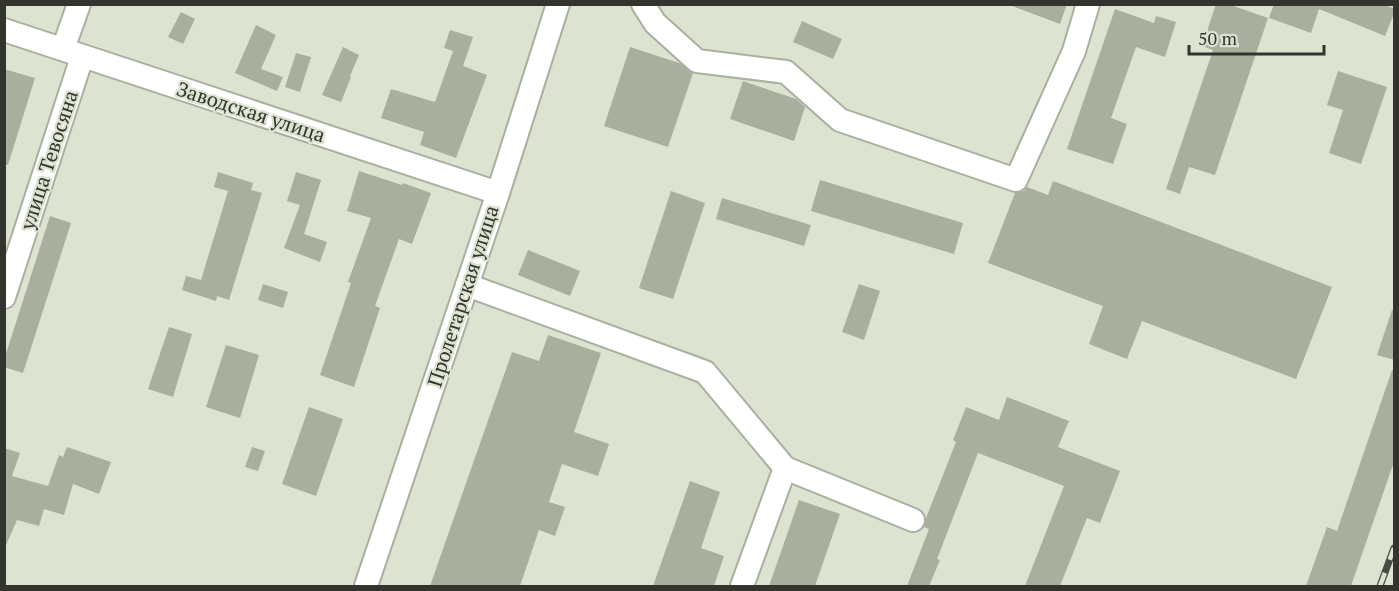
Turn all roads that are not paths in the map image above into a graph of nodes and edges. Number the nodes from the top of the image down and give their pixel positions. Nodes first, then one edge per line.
1 (79, 4) edge
2 (558, 4) edge
3 (643, 4) edge
4 (1088, 4) edge
5 (4, 30) edge
6 (72, 53) junction
7 (498, 193) junction
8 (467, 285) junction
9 (4, 297) edge
10 (785, 468) junction
11 (913, 520) dead end
12 (366, 586) edge
13 (742, 586) edge

1 - 6 street, улица Тевосяна
2 - 7 street, Пролетарская улица
3 - 4 street
5 - 6 street, Заводская улица
6 - 7 street, Заводская улица
6 - 9 street, улица Тевосяна
7 - 8 street, Пролетарская улица
8 - 10 street
8 - 12 street, Пролетарская улица
10 - 11 street
10 - 13 street

